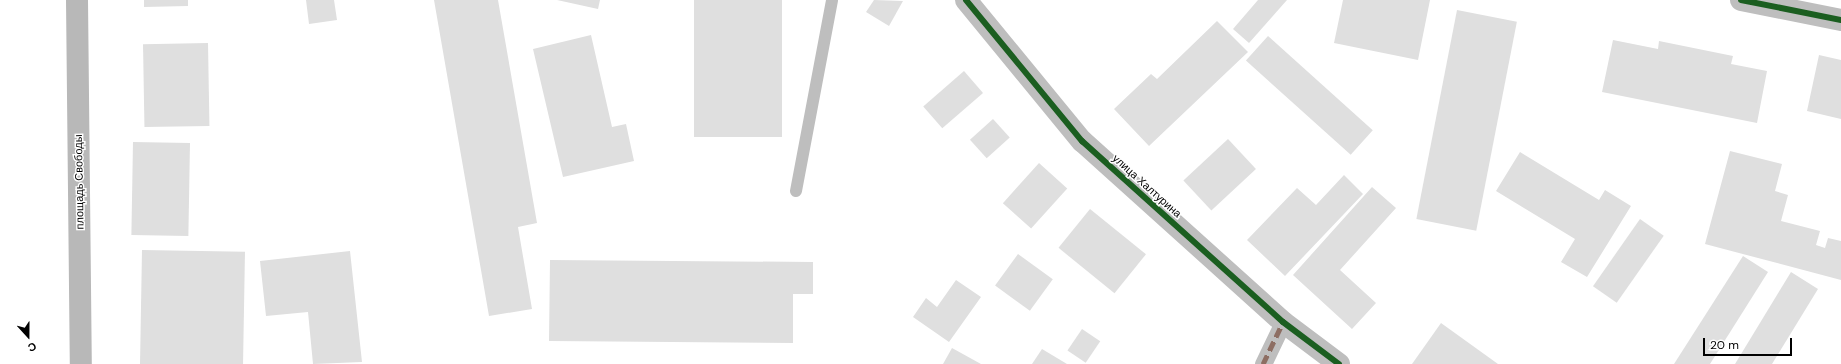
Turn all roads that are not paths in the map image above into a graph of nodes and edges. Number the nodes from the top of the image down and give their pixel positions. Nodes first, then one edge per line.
1 (76, 0) edge
2 (832, 0) edge
3 (966, 0) edge
4 (1741, 0) edge
5 (1841, 20) edge
6 (796, 191) dead end
7 (1283, 322) junction
8 (81, 364) edge
9 (1263, 364) edge
10 (1339, 364) edge

1 - 8 main road, площадь Свободы
2 - 6 lane
3 - 7 street, улица Халтурина
4 - 5 street
7 - 9 street
7 - 10 street, улица Халтурина

